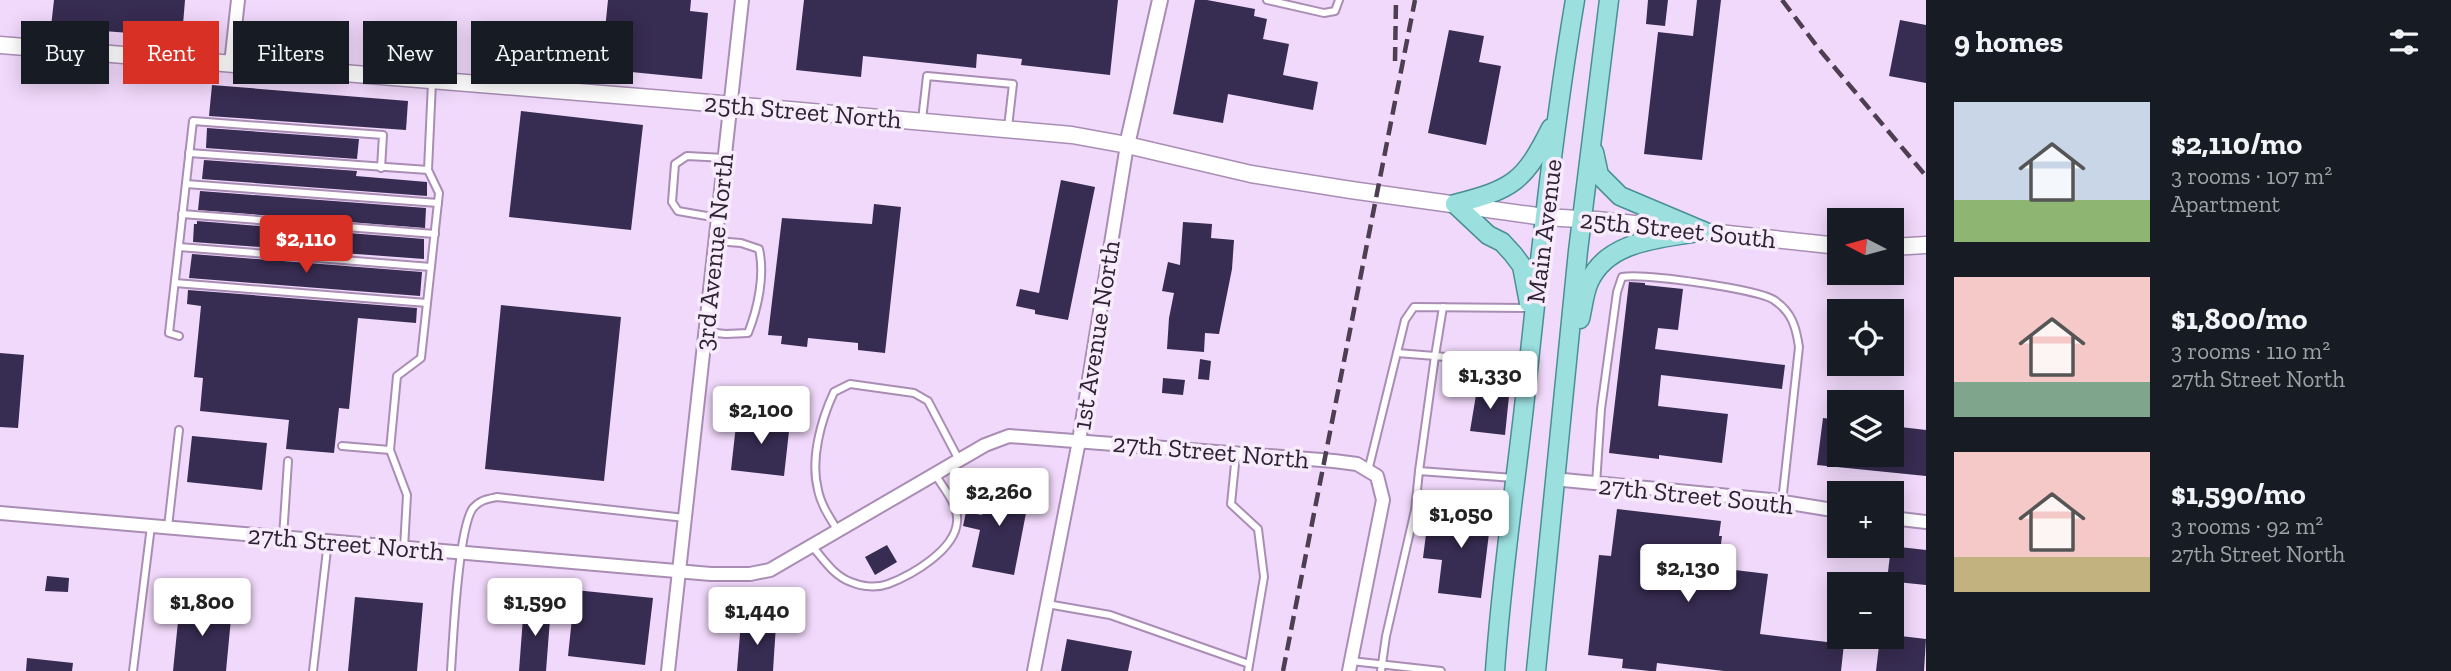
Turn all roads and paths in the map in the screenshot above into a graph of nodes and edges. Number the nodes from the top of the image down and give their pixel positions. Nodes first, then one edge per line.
1 (238, 0) edge
2 (742, 0) edge
3 (1160, 0) edge
4 (1267, 0) edge
5 (1339, 0) edge
6 (1575, 0) edge
7 (1609, 0) edge
8 (0, 45) edge
9 (232, 64) junction
10 (363, 74) edge
11 (457, 82) edge
12 (432, 84) edge
13 (731, 105) junction
14 (1558, 112) junction
15 (922, 122) junction
16 (1007, 130) junction
17 (1591, 141) junction
18 (1128, 145) junction
19 (189, 153) junction
20 (725, 158) junction
21 (381, 168) junction
22 (428, 170) junction
23 (186, 184) junction
24 (1351, 190) joint
25 (438, 203) junction
26 (1455, 204) junction
27 (182, 214) junction
28 (1545, 217) junction
29 (718, 218) junction
30 (1581, 219) junction
31 (1703, 231) junction
32 (435, 234) junction
33 (716, 241) junction
34 (1827, 245) edge
35 (1926, 245) edge
36 (1904, 246) edge
37 (179, 247) junction
38 (431, 267) junction
39 (175, 283) junction
40 (428, 303) junction
41 (1443, 307) junction
42 (1530, 308) junction
43 (706, 332) junction
44 (1532, 332) junction
45 (179, 336) dead end
46 (1397, 353) junction
47 (1435, 356) junction
48 (1528, 365) junction
49 (1563, 390) junction
50 (179, 430) dead end
51 (1079, 441) junction
52 (342, 446) dead end
53 (390, 450) junction
54 (1236, 452) junction
55 (959, 460) junction
56 (288, 461) dead end
57 (1368, 471) junction
58 (1419, 471) junction
59 (935, 474) junction
60 (1516, 478) junction
61 (1553, 480) junction
62 (1596, 484) junction
63 (1782, 502) junction
64 (1827, 509) edge
65 (0, 513) edge
66 (685, 518) junction
67 (1904, 519) edge
68 (1926, 522) edge
69 (151, 526) junction
70 (168, 527) junction
71 (838, 531) junction
72 (283, 537) junction
73 (328, 541) junction
74 (812, 546) junction
75 (404, 548) junction
76 (461, 552) junction
77 (679, 571) junction
78 (1047, 604) junction
79 (1350, 666) edge
80 (1248, 668) edge
81 (1382, 668) edge
82 (133, 671) edge
83 (313, 671) edge
84 (450, 671) edge
85 (668, 671) edge
86 (1034, 671) edge
87 (1441, 671) edge
88 (1495, 671) edge
89 (1536, 671) edge

1 - 9 street
2 - 13 street, 3rd Avenue North
3 - 18 street, 1st Avenue North
4 - 5 lane
6 - 14 main road, Main Avenue
7 - 17 main road, Main Avenue
8 - 9 main road, 25th Street North
9 - 10 main road, 25th Street North
11 - 13 main road, 25th Street North
12 - 22 lane
13 - 15 main road, 25th Street North
13 - 20 street, 3rd Avenue North
14 - 26 main road
14 - 28 main road, Main Avenue
15 - 16 main road, 25th Street North
15 - 16 lane
16 - 18 main road, 25th Street North
17 - 30 main road, Main Avenue
17 - 31 main road
18 - 24 main road, 25th Street North
18 - 51 street, 1st Avenue North
19 - 21 lane
19 - 21 lane
19 - 23 lane
20 - 29 street, 3rd Avenue North
20 - 29 lane
21 - 22 lane
22 - 25 lane
23 - 25 lane
23 - 27 lane
24 - 26 main road, 25th Street South
25 - 32 lane
26 - 28 main road, 25th Street South
26 - 42 main road
27 - 32 lane
27 - 37 lane
28 - 30 main road, 25th Street South
28 - 44 main road, Main Avenue
29 - 33 street, 3rd Avenue North
30 - 31 main road, 25th Street South
30 - 49 main road, Main Avenue
31 - 34 main road, 25th Street South
31 - 49 main road
32 - 38 lane
33 - 43 street, 3rd Avenue North
33 - 43 lane
35 - 36 main road
37 - 38 lane
37 - 39 lane
38 - 40 lane
39 - 40 lane
39 - 45 lane
40 - 53 lane
41 - 42 lane
41 - 46 lane
41 - 47 lane
42 - 44 main road
43 - 66 street, 3rd Avenue North
44 - 48 main road, Main Avenue
46 - 47 lane
46 - 57 lane
47 - 48 lane
47 - 58 lane
48 - 60 main road, Main Avenue
49 - 61 main road, Main Avenue
50 - 70 lane
51 - 54 street, 27th Street North
51 - 55 street, 27th Street North
51 - 78 street, 1st Avenue North
52 - 53 lane
53 - 75 lane
54 - 57 street, 27th Street North
54 - 80 lane
55 - 59 street, 27th Street North
55 - 71 lane
56 - 72 lane
57 - 79 street
58 - 60 lane
58 - 81 lane
59 - 71 street, 27th Street North
59 - 74 lane
60 - 88 main road, Main Avenue
61 - 62 street, 27th Street South
61 - 89 main road, Main Avenue
62 - 63 street, 27th Street South
62 - 63 lane
63 - 64 street, 27th Street South
65 - 69 street, 27th Street North
66 - 76 lane
66 - 77 street, 3rd Avenue North
67 - 68 street
69 - 70 street, 27th Street North
69 - 82 lane
70 - 72 street, 27th Street North
71 - 74 street, 27th Street North
72 - 73 street, 27th Street North
73 - 75 street, 27th Street North
73 - 83 lane
74 - 77 street, 27th Street North
75 - 76 street, 27th Street North
76 - 77 street, 27th Street North
76 - 84 lane
77 - 85 street, 3rd Avenue North
78 - 80 lane
78 - 86 street, 1st Avenue North
79 - 81 lane
81 - 87 lane

